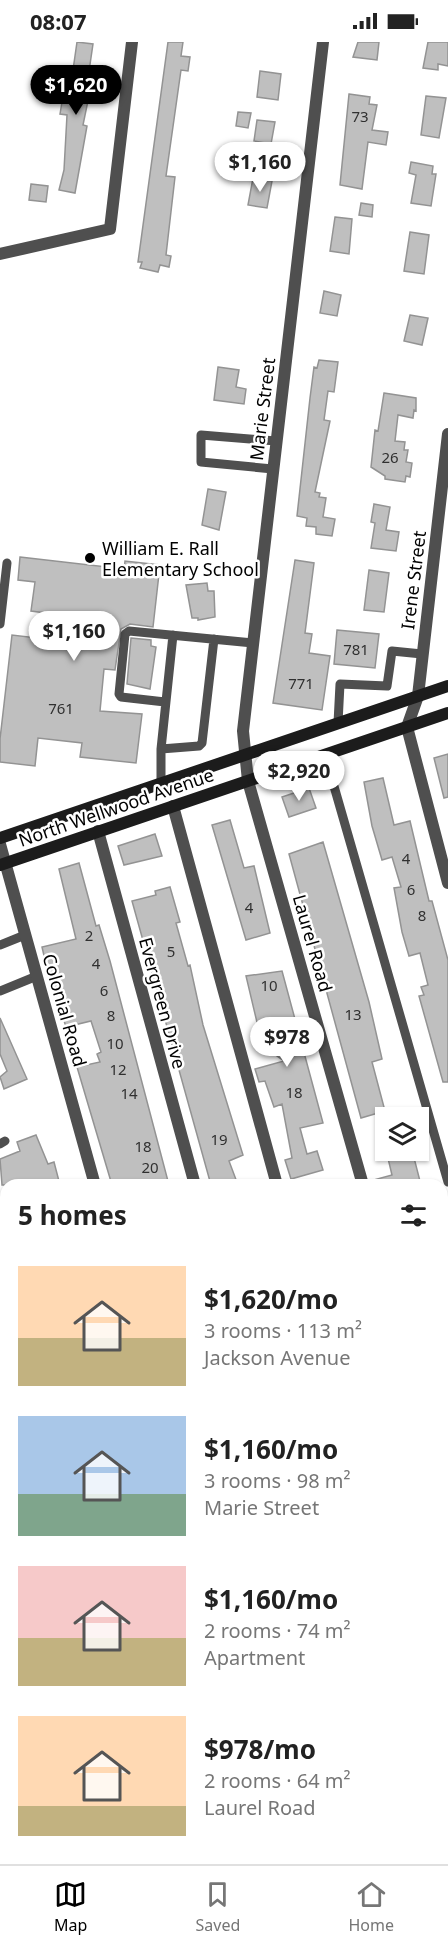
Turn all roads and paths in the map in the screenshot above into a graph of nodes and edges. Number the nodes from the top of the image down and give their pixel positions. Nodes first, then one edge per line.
1 (132, 42) edge
2 (323, 42) edge
3 (0, 254) edge
4 (448, 434) edge
5 (276, 441) junction
6 (273, 469) junction
7 (7, 563) dead end
8 (0, 624) edge
9 (173, 635) junction
10 (214, 639) junction
11 (253, 643) junction
12 (422, 654) junction
13 (448, 686) edge
14 (417, 696) junction
15 (165, 702) junction
16 (448, 713) edge
17 (338, 723) junction
18 (407, 728) junction
19 (161, 749) junction
20 (246, 754) junction
21 (325, 755) junction
22 (248, 781) junction
23 (161, 783) junction
24 (173, 806) junction
25 (98, 831) junction
26 (0, 838) edge
27 (0, 844) edge
28 (3, 864) edge
29 (448, 883) edge
30 (26, 935) junction
31 (0, 945) edge
32 (37, 976) junction
33 (0, 991) edge
34 (93, 1179) edge
35 (193, 1179) edge
36 (275, 1179) edge
37 (361, 1179) edge
38 (447, 1179) edge

1 - 3 street
2 - 5 street, Marie Street
4 - 12 street, Irene Street
5 - 6 street, Marie Street
5 - 6 lane
6 - 11 street, Marie Street
7 - 8 lane
9 - 10 lane
9 - 15 lane
9 - 15 lane
10 - 11 lane
10 - 19 lane
11 - 20 street, Marie Street
12 - 14 street, Irene Street
12 - 17 lane
13 - 14 main road
14 - 17 main road
14 - 18 street, Irene Street
15 - 19 lane
16 - 18 main road, North Wellwood Avenue
17 - 20 main road
18 - 21 main road, North Wellwood Avenue
18 - 29 street
19 - 23 lane
20 - 22 street, Marie Street
20 - 23 main road
21 - 22 main road, North Wellwood Avenue
21 - 38 lane
22 - 24 main road, North Wellwood Avenue
22 - 37 street, Laurel Road
23 - 26 main road
24 - 25 main road, North Wellwood Avenue
24 - 36 street
25 - 28 main road, North Wellwood Avenue
25 - 35 street, Evergreen Drive
27 - 28 street, Colonial Road
28 - 30 street, Colonial Road
30 - 31 lane
30 - 32 street, Colonial Road
32 - 33 lane
32 - 34 street, Colonial Road

